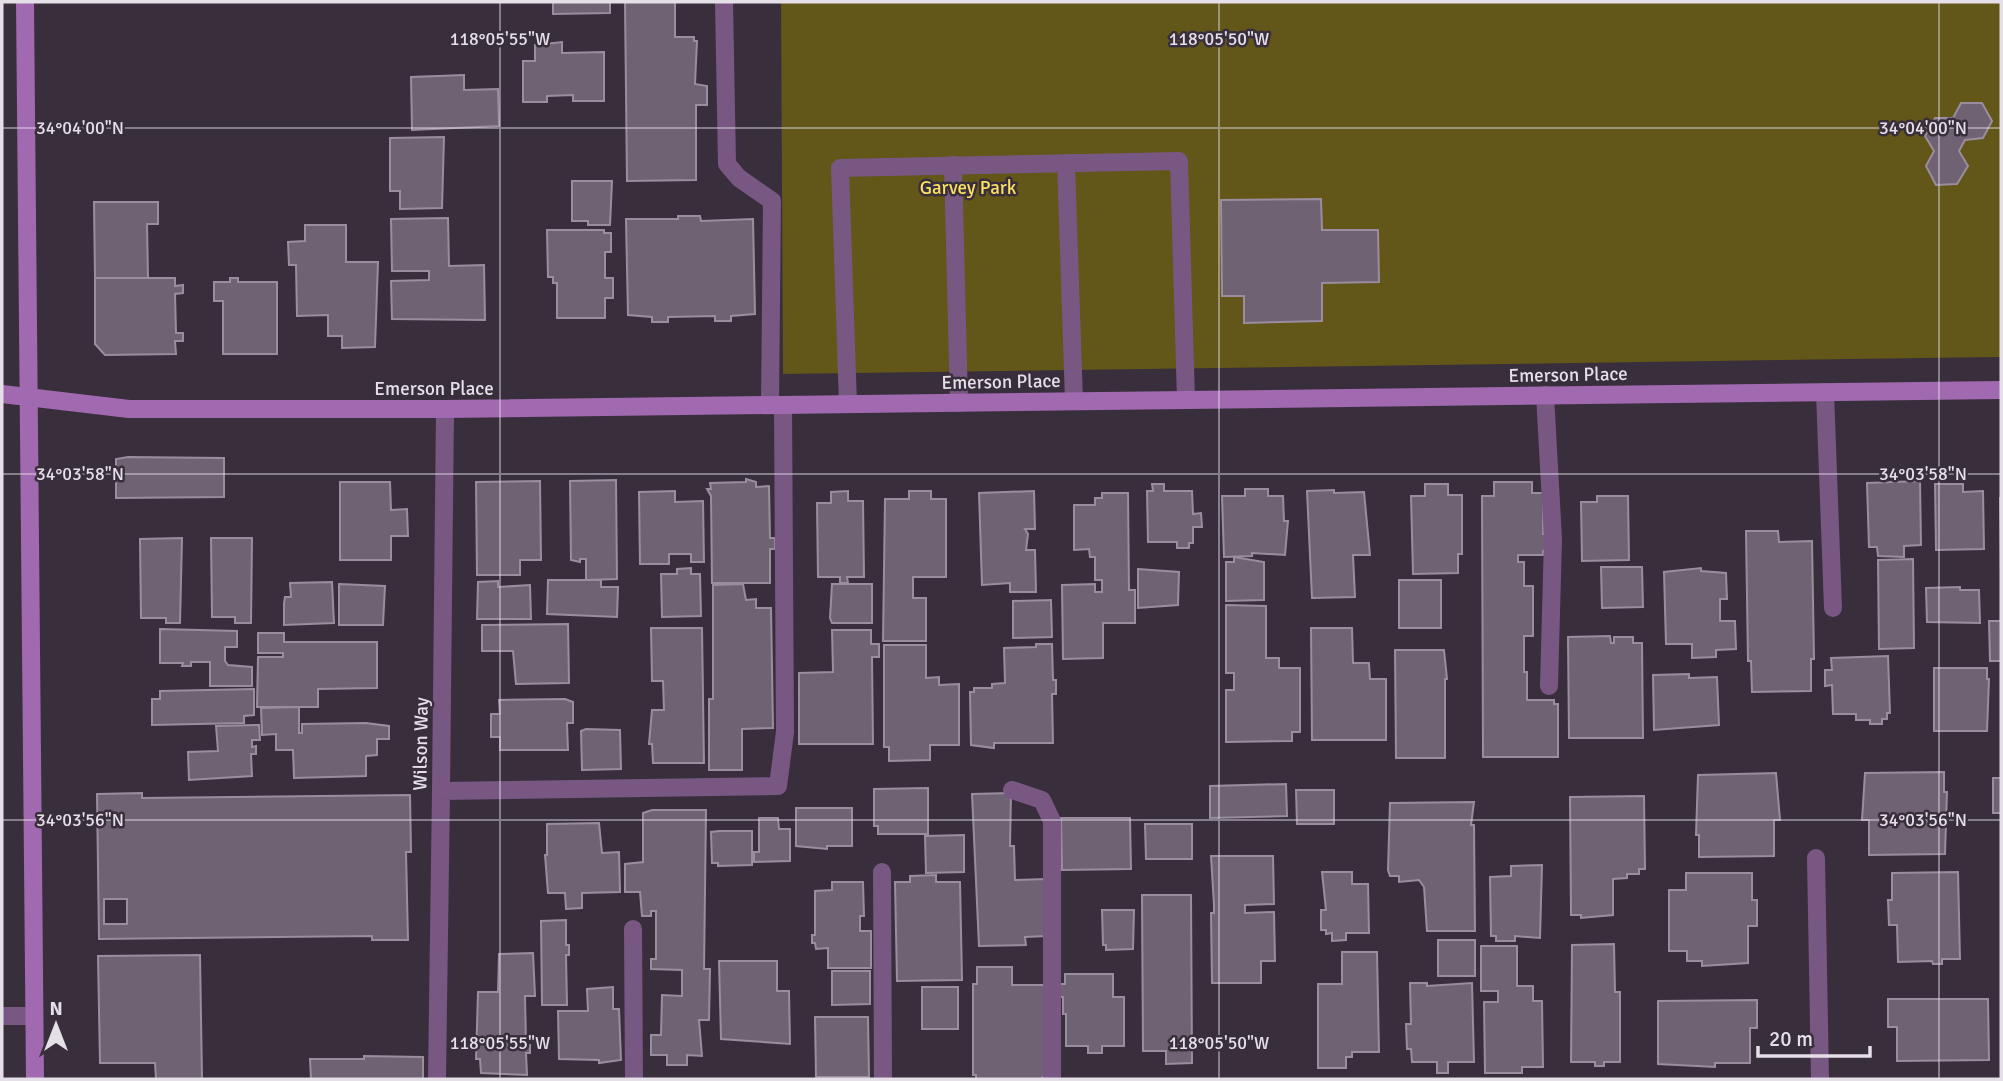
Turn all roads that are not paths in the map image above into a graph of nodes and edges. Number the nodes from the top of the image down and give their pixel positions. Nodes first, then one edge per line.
1 (25, 2) edge
2 (724, 2) edge
3 (1066, 163) junction
4 (953, 165) junction
5 (2001, 390) edge
6 (1825, 392) junction
7 (2, 394) edge
8 (27, 396) junction
9 (1545, 396) junction
10 (1186, 400) junction
11 (1074, 401) junction
12 (959, 403) junction
13 (848, 404) junction
14 (777, 405) junction
15 (445, 409) junction
16 (1833, 608) dead end
17 (1549, 685) dead end
18 (1012, 790) dead end
19 (441, 791) junction
20 (1816, 858) dead end
21 (882, 872) dead end
22 (633, 929) dead end
23 (2, 1016) edge
24 (34, 1016) junction
25 (35, 1079) edge
26 (437, 1079) edge
27 (634, 1079) edge
28 (883, 1079) edge
29 (1052, 1079) edge
30 (1820, 1079) edge

1 - 8 street
2 - 14 street
3 - 4 street
3 - 10 street
3 - 11 street
4 - 12 street
4 - 13 street
5 - 6 street, Emerson Place
6 - 9 street, Emerson Place
6 - 16 street
7 - 8 street, Emerson Place
8 - 15 street, Emerson Place
8 - 24 street
9 - 10 street, Emerson Place
9 - 17 street
10 - 11 street, Emerson Place
11 - 12 street, Emerson Place
12 - 13 street, Emerson Place
13 - 14 street, Emerson Place
14 - 15 street, Emerson Place
14 - 19 street
15 - 19 street, Wilson Way
18 - 29 street
19 - 26 street, Wilson Way
20 - 30 street
21 - 28 street
22 - 27 street
23 - 24 street
24 - 25 street

